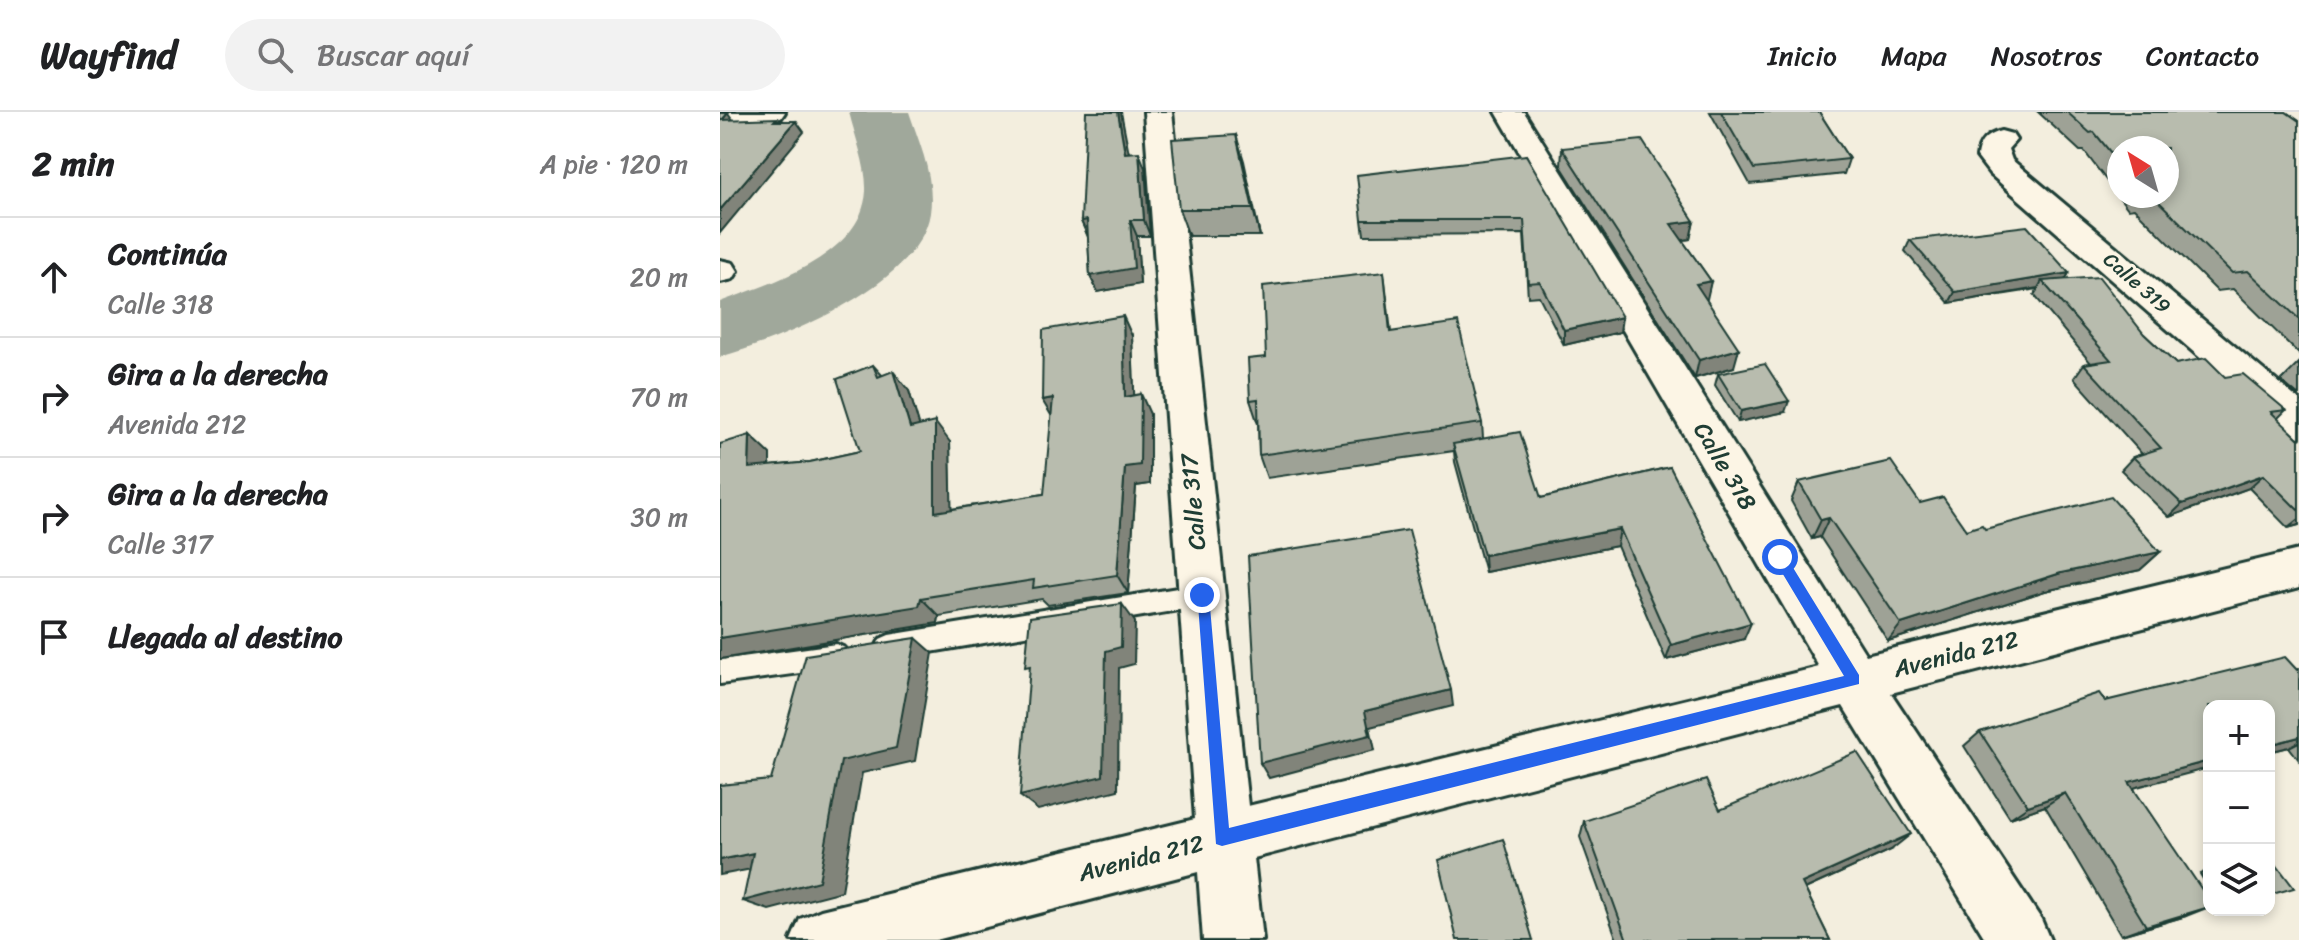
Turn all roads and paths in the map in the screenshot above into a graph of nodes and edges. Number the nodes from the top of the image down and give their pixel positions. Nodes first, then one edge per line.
1 (771, 112) edge
2 (1158, 112) edge
3 (1510, 112) edge
4 (720, 114) edge
5 (2001, 140) dead end
6 (2299, 422) edge
7 (2299, 569) edge
8 (1202, 595) junction
9 (720, 672) edge
10 (1854, 680) junction
11 (1222, 838) junction
12 (821, 940) edge
13 (1233, 940) edge
14 (2020, 940) edge

1 - 4 street
2 - 8 street, Calle 317
3 - 10 street, Calle 318
5 - 6 street, Calle 319
7 - 10 street, Avenida 212
8 - 9 lane
8 - 11 street, Calle 317
10 - 11 street, Avenida 212
10 - 14 street, Calle 318
11 - 12 street, Avenida 212
11 - 13 street, Calle 317

